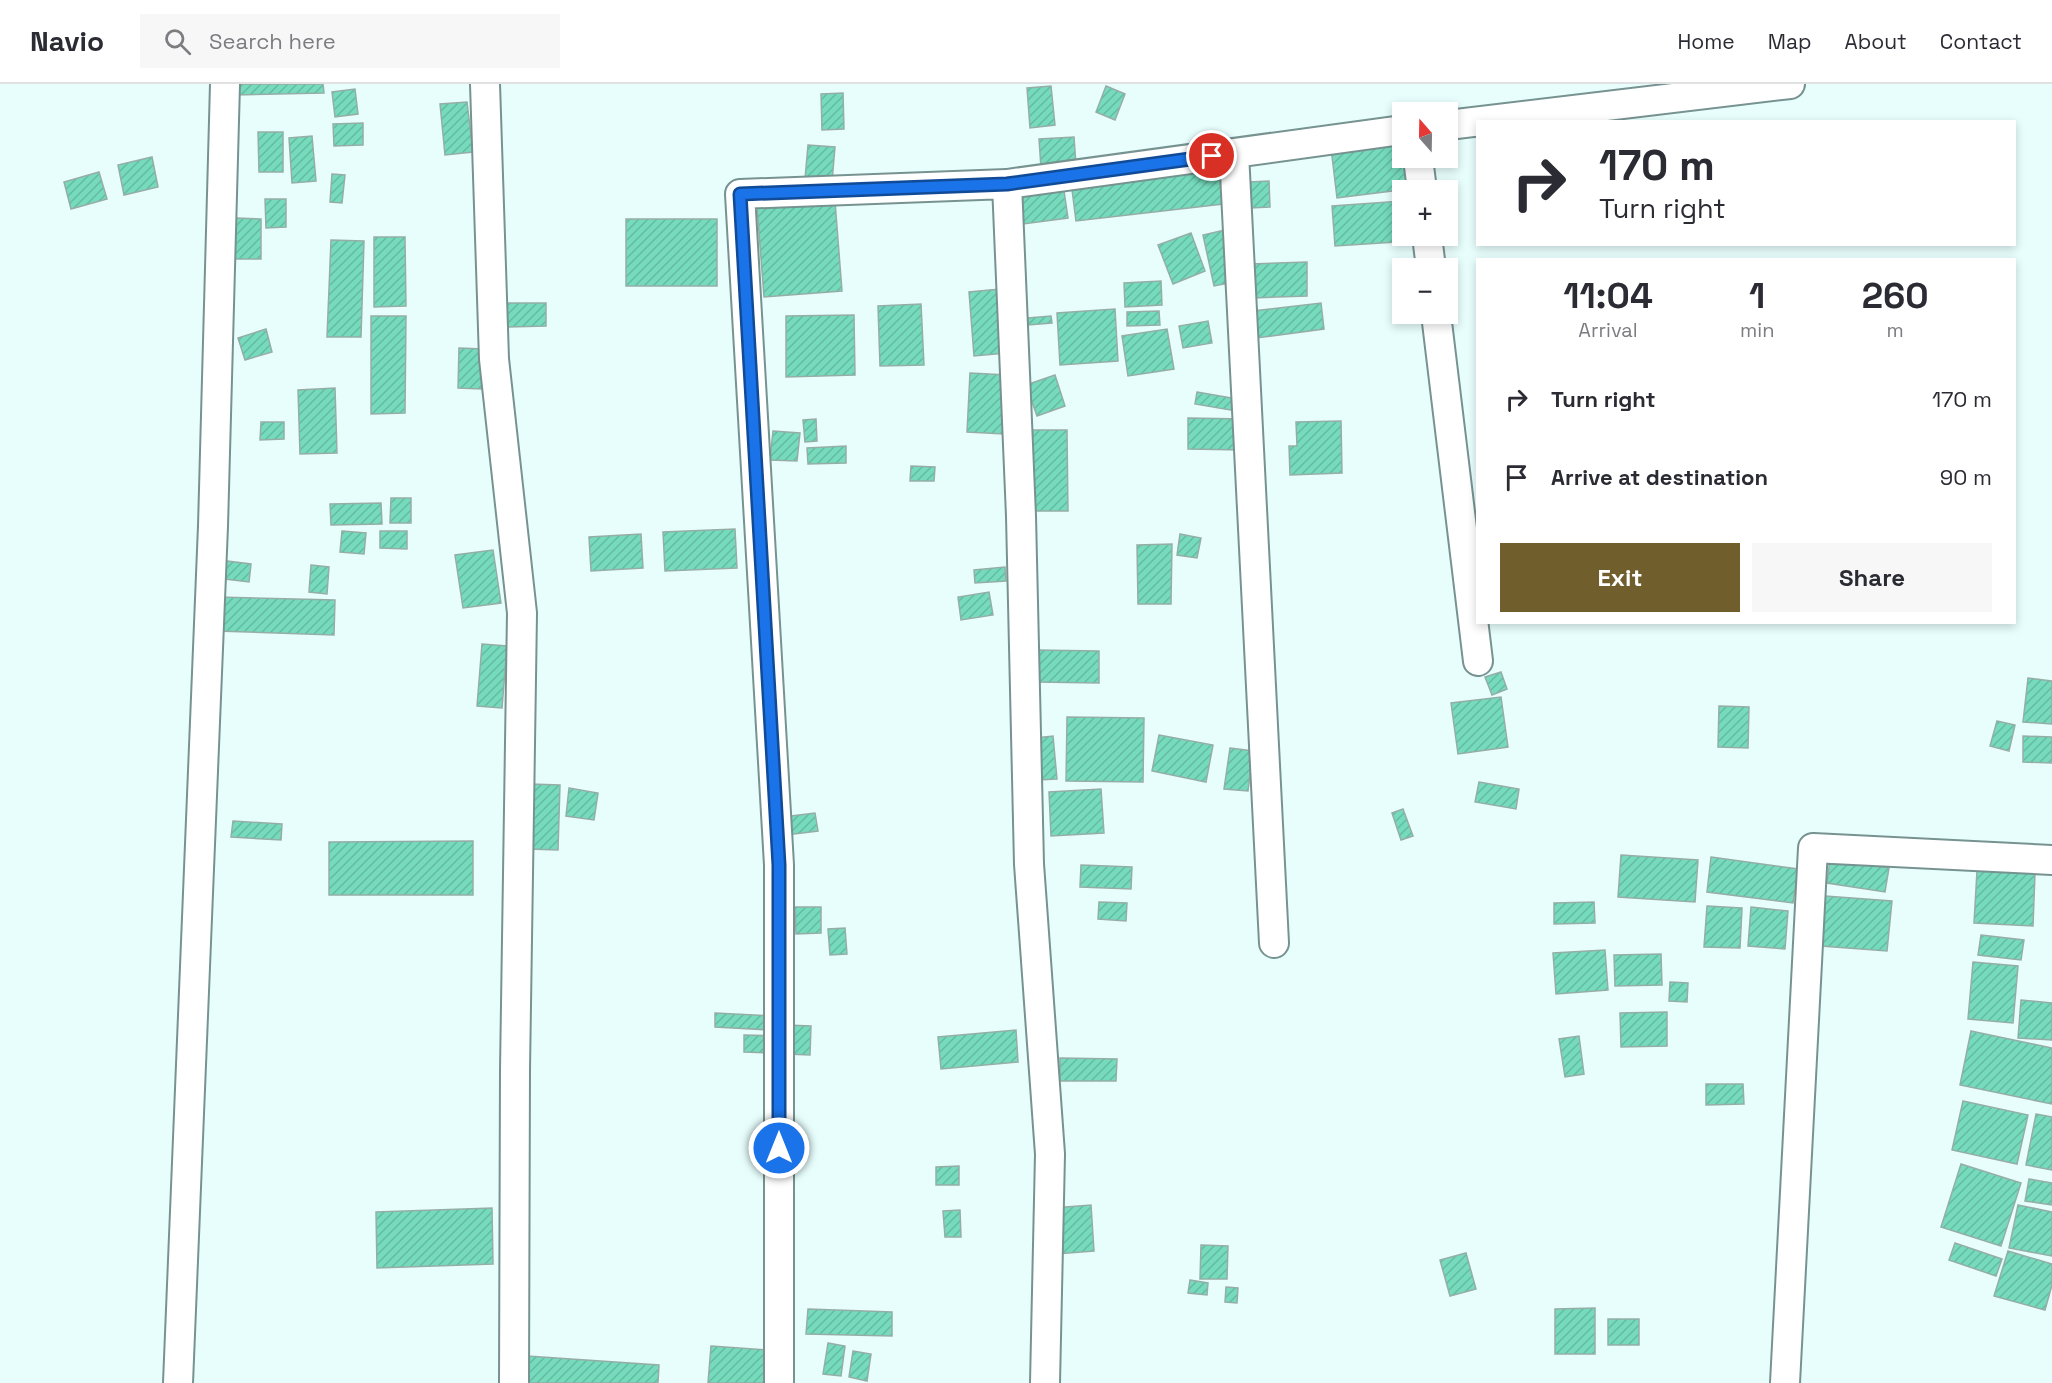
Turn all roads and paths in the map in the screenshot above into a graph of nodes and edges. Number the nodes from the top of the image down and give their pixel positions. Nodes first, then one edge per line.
1 (225, 84) edge
2 (485, 84) edge
3 (1790, 84) edge
4 (1490, 120) edge
5 (1476, 122) edge
6 (1458, 124) edge
7 (1392, 131) edge
8 (1234, 153) junction
9 (1007, 184) junction
10 (1437, 324) edge
11 (1478, 661) dead end
12 (2052, 860) edge
13 (1274, 943) dead end
14 (178, 1383) edge
15 (514, 1383) edge
16 (779, 1383) edge
17 (1045, 1383) edge
18 (1785, 1383) edge

1 - 14 street
2 - 15 street
3 - 4 street
5 - 6 street
7 - 8 street
8 - 9 street
8 - 13 street
9 - 16 street
9 - 17 street
10 - 11 street
12 - 18 street

